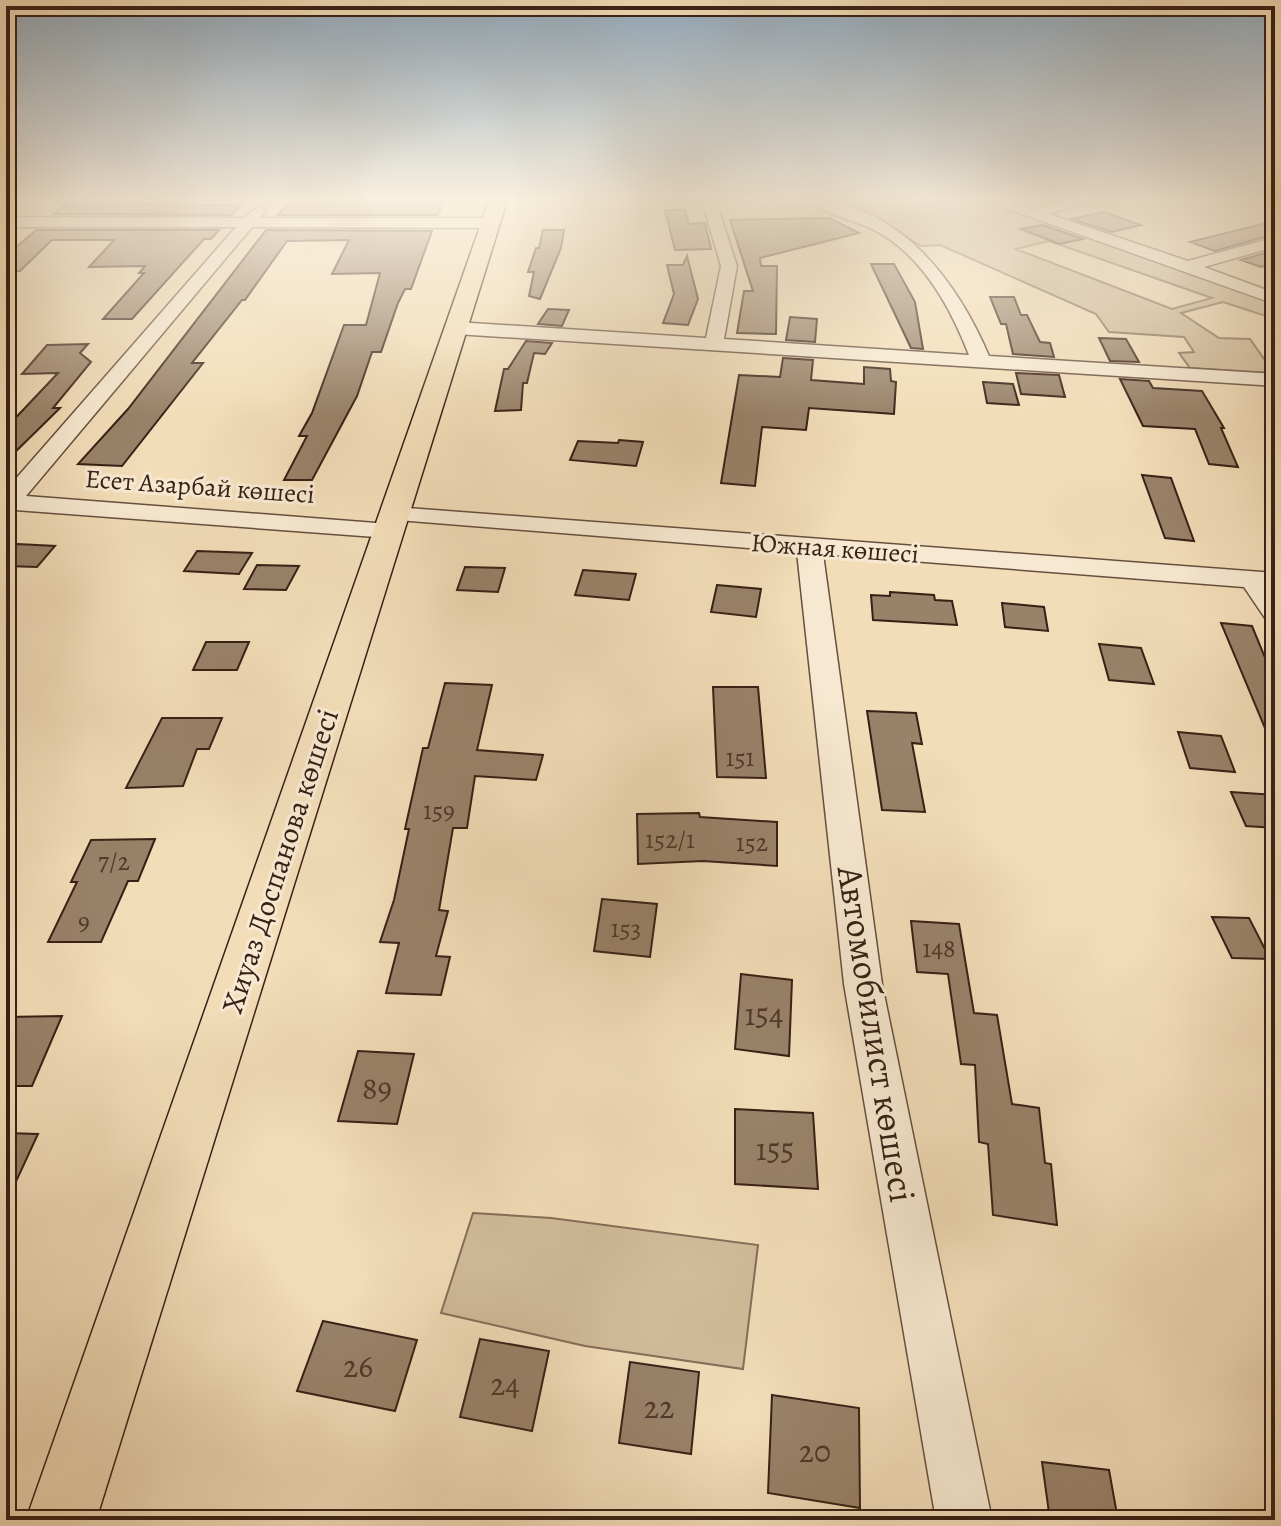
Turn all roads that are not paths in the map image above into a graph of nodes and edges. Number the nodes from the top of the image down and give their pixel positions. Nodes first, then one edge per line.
1 (207, 272) edge
2 (475, 272) edge
3 (728, 272) edge
4 (929, 272) edge
5 (1201, 272) edge
6 (1275, 299) edge
7 (456, 328) junction
8 (714, 345) junction
9 (982, 362) junction
10 (1275, 380) edge
11 (7, 503) edge
12 (392, 523) junction
13 (809, 546) junction
14 (1263, 580) edge
15 (1275, 612) edge
16 (61, 1520) edge
17 (964, 1520) edge

1 - 11 street
2 - 7 main road, Хиуаз Доспанова көшесі
3 - 8 street
4 - 9 street
5 - 6 street
7 - 8 street
7 - 12 main road, Хиуаз Доспанова көшесі
8 - 9 street
9 - 10 street
11 - 12 street, Есет Азарбай көшесі
12 - 13 street, Южная көшесі
12 - 16 main road, Хиуаз Доспанова көшесі
13 - 14 street, Южная көшесі
13 - 17 street, Автомобилист көшесі
14 - 15 street

